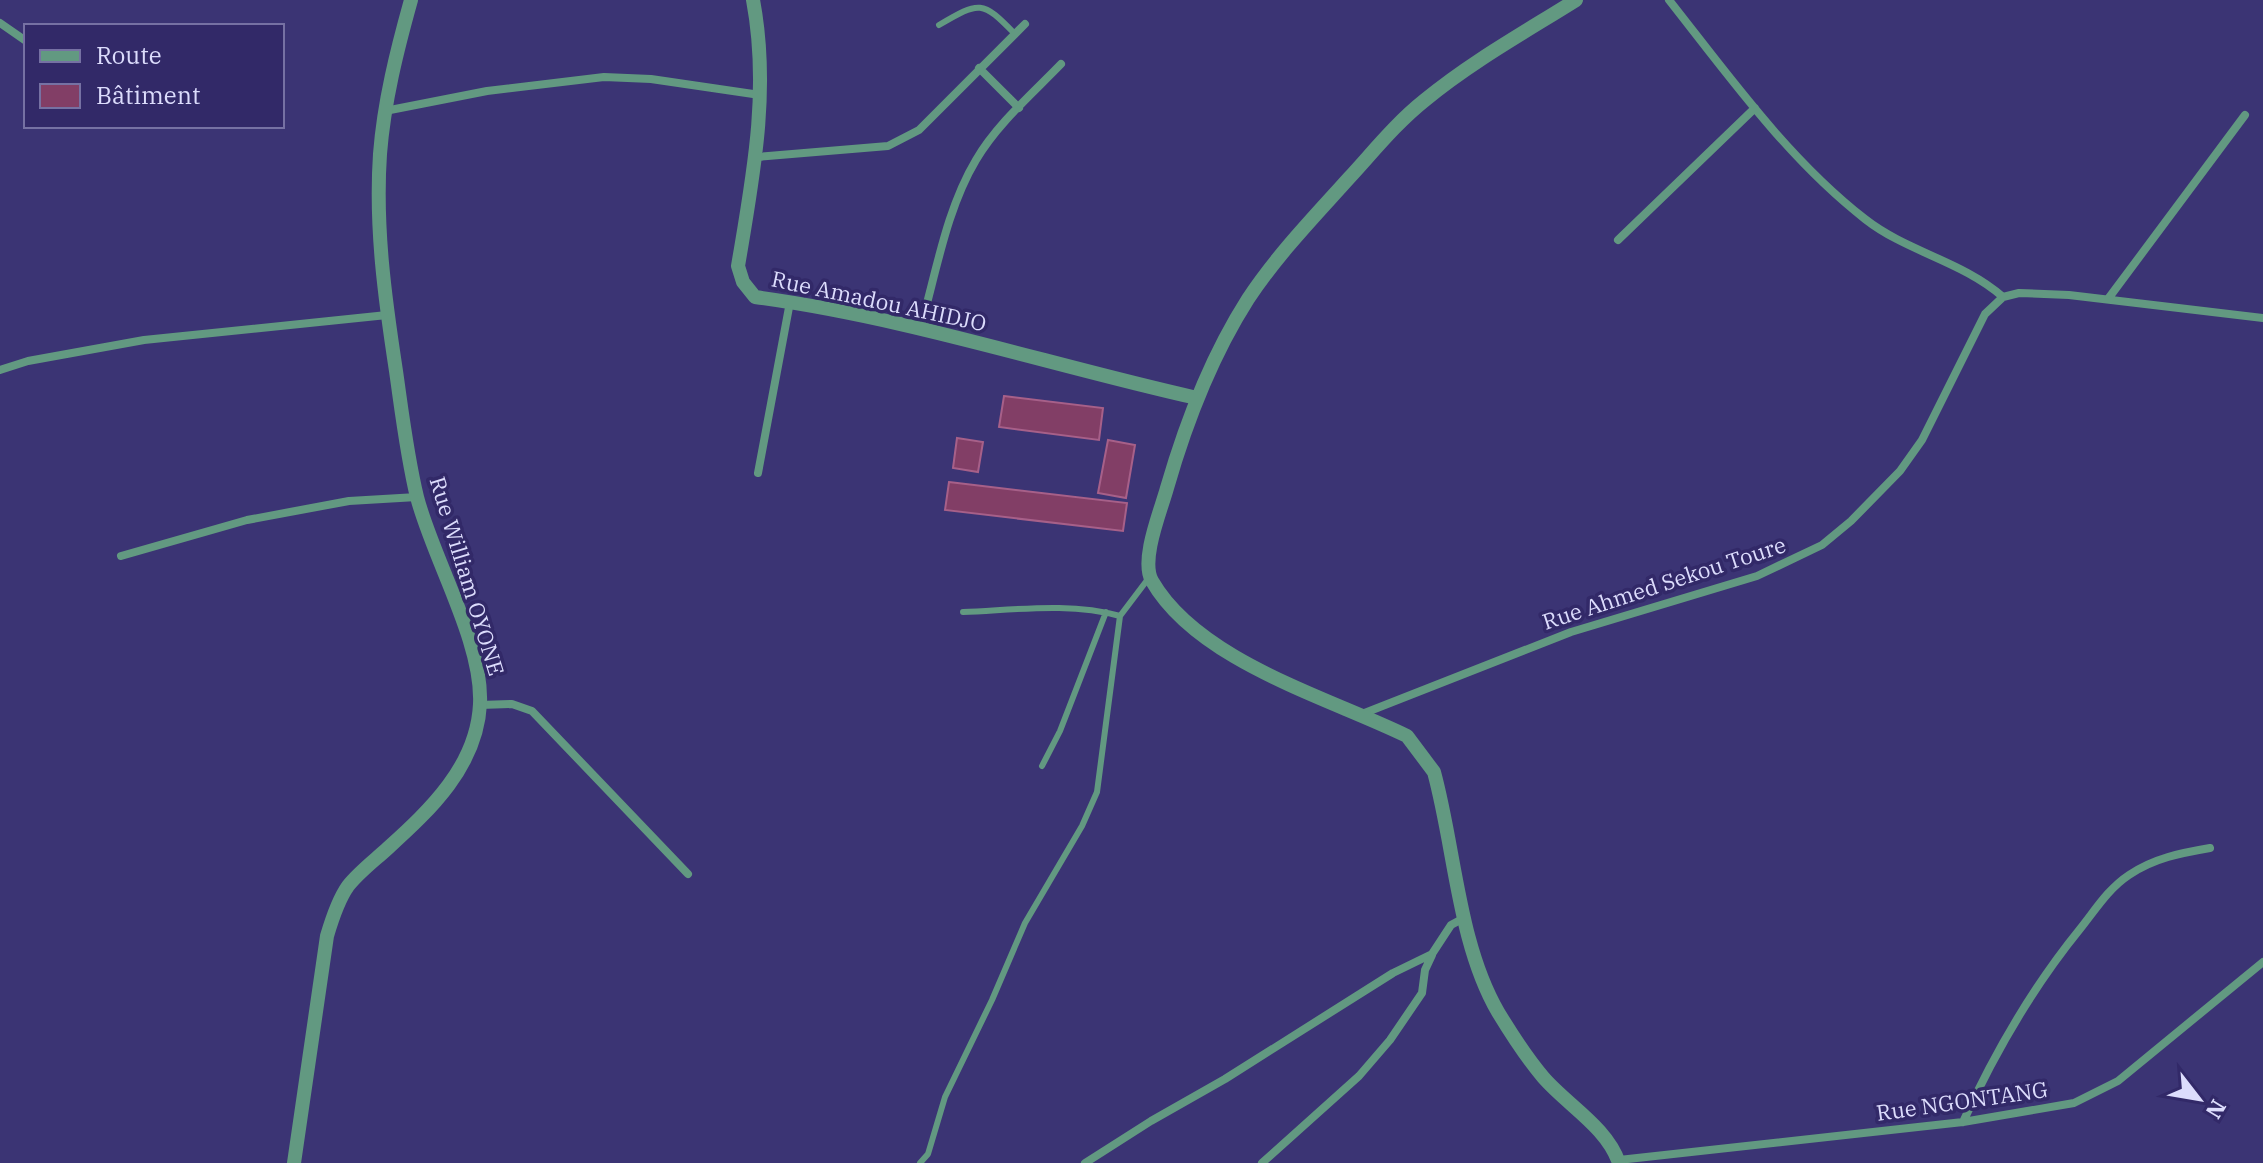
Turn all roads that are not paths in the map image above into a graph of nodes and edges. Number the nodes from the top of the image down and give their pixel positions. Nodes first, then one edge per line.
1 (411, 0) edge
2 (753, 0) edge
3 (1576, 0) edge
4 (1669, 0) edge
5 (0, 23) edge
6 (1025, 24) dead end
7 (939, 25) dead end
8 (1015, 34) junction
9 (24, 40) edge
10 (1061, 64) dead end
11 (979, 68) junction
12 (761, 95) junction
13 (1019, 108) junction
14 (1755, 108) junction
15 (385, 111) junction
16 (2245, 115) dead end
17 (757, 157) junction
18 (1618, 240) dead end
19 (2003, 297) junction
20 (2108, 299) junction
21 (790, 302) junction
22 (387, 315) junction
23 (2263, 318) edge
24 (920, 329) junction
25 (0, 370) edge
26 (1197, 398) junction
27 (758, 473) dead end
28 (417, 497) junction
29 (121, 556) dead end
30 (1150, 577) junction
31 (963, 612) dead end
32 (1106, 612) junction
33 (1120, 616) junction
34 (480, 705) junction
35 (1362, 714) junction
36 (1042, 766) dead end
37 (2210, 848) dead end
38 (688, 874) dead end
39 (1465, 917) junction
40 (1432, 954) junction
41 (2263, 962) edge
42 (1963, 1122) junction
43 (1619, 1162) edge
44 (294, 1163) edge
45 (920, 1163) edge
46 (1085, 1163) edge
47 (1262, 1163) edge

1 - 15 street, Rue William OYONE
2 - 12 street, Rue Amadou AHIDJO
3 - 26 street
4 - 14 street
5 - 9 street
6 - 8 street
7 - 8 lane
8 - 11 street
10 - 13 street
11 - 13 street
11 - 17 street
12 - 15 street
12 - 17 street, Rue Amadou AHIDJO
13 - 24 street
14 - 18 street
14 - 19 street
15 - 22 street, Rue William OYONE
16 - 20 street
17 - 21 street, Rue Amadou AHIDJO
19 - 20 street
19 - 35 street, Rue Ahmed Sekou Toure
20 - 23 street
21 - 24 street, Rue Amadou AHIDJO
21 - 27 street
22 - 25 street
22 - 28 street, Rue William OYONE
24 - 26 street, Rue Amadou AHIDJO
26 - 30 street
28 - 29 street
28 - 34 street, Rue William OYONE
30 - 33 lane
30 - 35 street
31 - 32 lane
32 - 33 lane
32 - 36 lane
33 - 45 lane
34 - 38 street
34 - 44 street, Rue William OYONE
35 - 39 street
37 - 42 street
39 - 40 street
39 - 43 street
40 - 46 street
40 - 47 street
41 - 42 street, Rue NGONTANG
42 - 43 street, Rue NGONTANG

